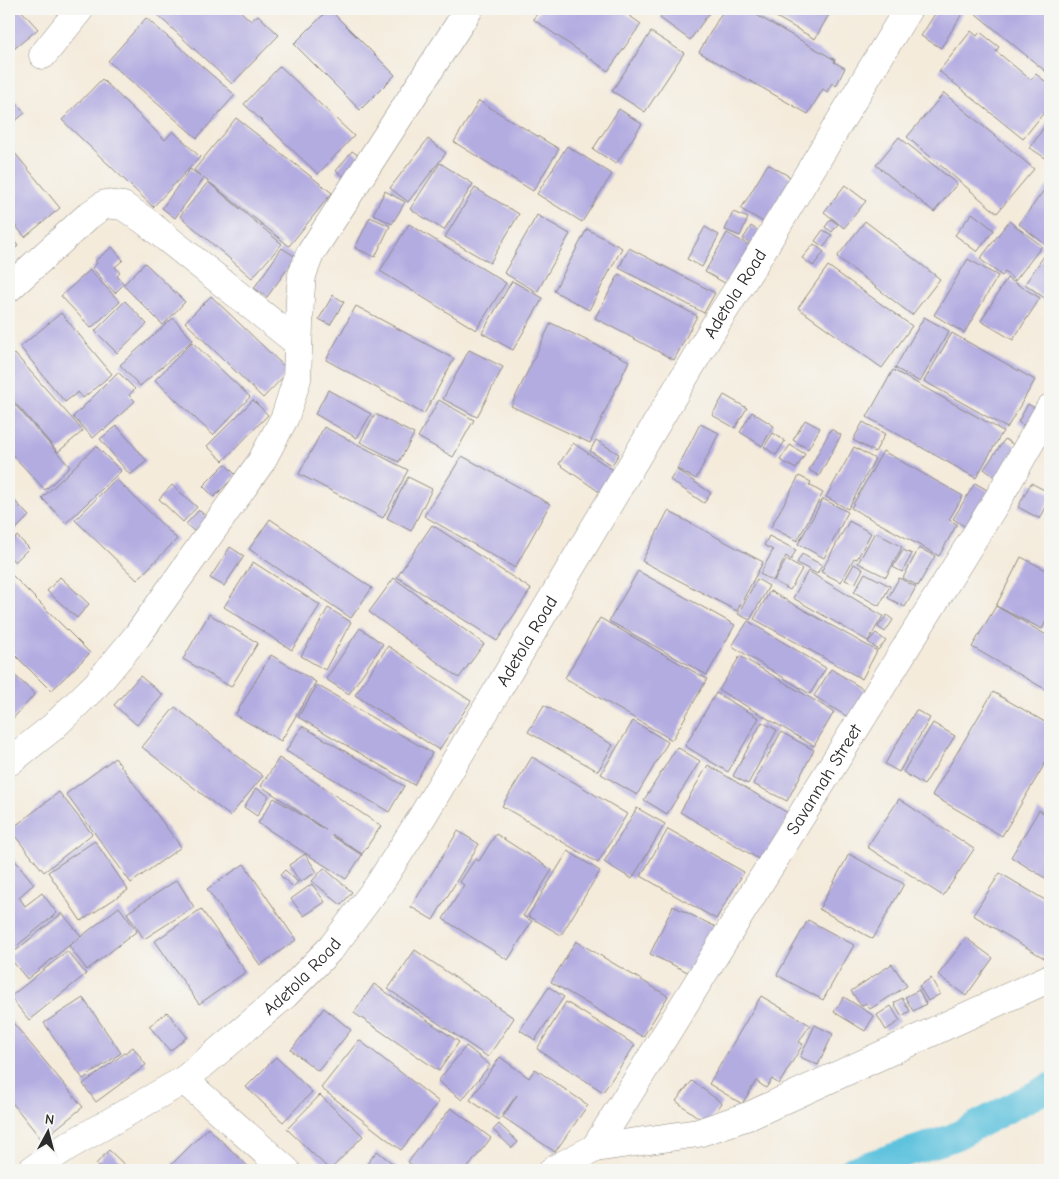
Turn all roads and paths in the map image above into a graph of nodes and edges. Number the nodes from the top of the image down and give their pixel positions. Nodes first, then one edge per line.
1 (80, 9) edge
2 (469, 9) edge
3 (908, 9) edge
4 (43, 55) dead end
5 (9, 288) edge
6 (298, 343) junction
7 (1050, 408) edge
8 (9, 762) edge
9 (1050, 978) edge
10 (184, 1080) junction
11 (595, 1148) junction
12 (32, 1170) edge
13 (286, 1170) edge
14 (553, 1170) edge

1 - 4 street
2 - 6 street
3 - 10 street, Adetola Road
5 - 6 street
6 - 8 street
7 - 11 street, Savannah Street
9 - 11 street
10 - 12 street, Adetola Road
10 - 13 street
11 - 14 street

